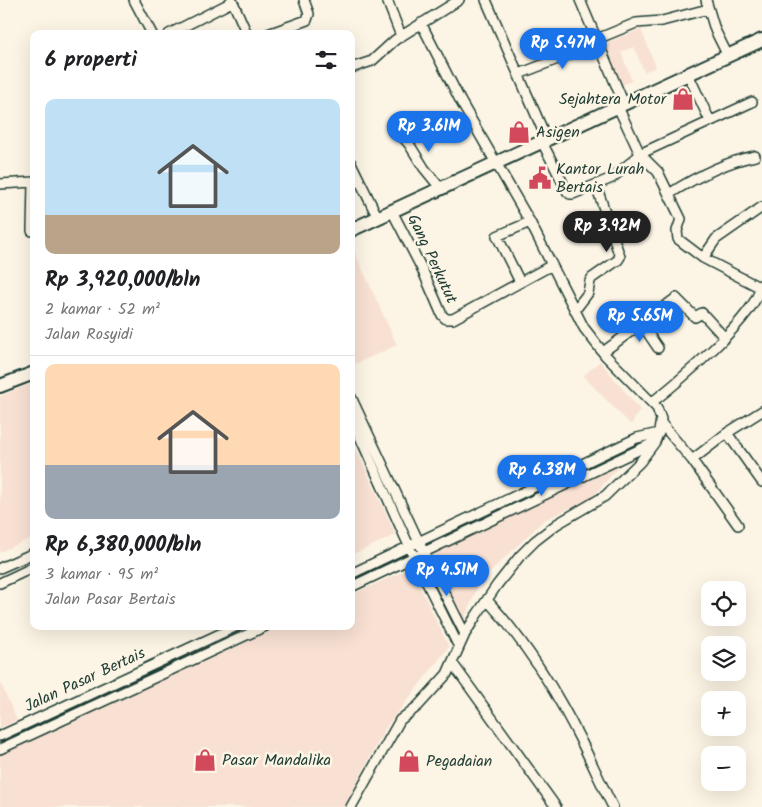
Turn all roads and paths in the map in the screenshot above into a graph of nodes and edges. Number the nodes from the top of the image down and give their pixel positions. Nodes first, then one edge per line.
1 (134, 0) edge
2 (232, 0) edge
3 (304, 0) edge
4 (386, 0) edge
5 (459, 0) edge
6 (486, 0) edge
7 (580, 0) edge
8 (707, 5) edge
9 (421, 23) junction
10 (150, 30) edge
11 (177, 30) edge
12 (246, 30) edge
13 (279, 30) edge
14 (401, 36) junction
15 (762, 40) edge
16 (598, 41) junction
17 (728, 56) junction
18 (355, 67) edge
19 (519, 74) junction
20 (688, 74) junction
21 (752, 102) dead end
22 (621, 105) junction
23 (710, 121) junction
24 (401, 135) dead end
25 (544, 141) junction
26 (640, 154) junction
27 (755, 156) dead end
28 (497, 163) junction
29 (355, 171) edge
30 (30, 182) edge
31 (0, 184) edge
32 (596, 185) junction
33 (442, 189) junction
34 (669, 194) junction
35 (762, 207) edge
36 (392, 211) junction
37 (378, 218) junction
38 (530, 222) junction
39 (355, 228) edge
40 (703, 258) junction
41 (552, 265) junction
42 (520, 282) junction
43 (760, 286) edge
44 (575, 310) junction
45 (641, 323) junction
46 (725, 338) junction
47 (658, 348) dead end
48 (603, 352) junction
49 (30, 375) edge
50 (0, 386) edge
51 (652, 402) junction
52 (762, 411) edge
53 (355, 420) edge
54 (355, 420) edge
55 (661, 423) junction
56 (658, 433) junction
57 (727, 433) junction
58 (655, 442) junction
59 (692, 460) junction
60 (762, 482) edge
61 (497, 505) junction
62 (502, 515) junction
63 (738, 525) dead end
64 (419, 542) junction
65 (409, 547) junction
66 (424, 553) junction
67 (30, 555) edge
68 (414, 557) junction
69 (0, 568) edge
70 (30, 569) edge
71 (355, 572) edge
72 (0, 582) edge
73 (355, 585) edge
74 (487, 600) junction
75 (228, 630) edge
76 (257, 630) edge
77 (465, 634) junction
78 (459, 647) junction
79 (453, 664) junction
80 (0, 736) edge
81 (0, 749) edge
82 (351, 807) edge
83 (556, 807) edge
84 (613, 807) edge

1 - 10 street
2 - 11 street
2 - 12 street
3 - 13 street
4 - 14 street
5 - 9 street
6 - 19 street
7 - 16 street
8 - 16 street
8 - 17 street
9 - 14 street
9 - 28 street
14 - 18 street
15 - 17 highway
16 - 19 street
16 - 22 street
17 - 20 highway
19 - 25 street
20 - 22 highway
20 - 23 street
21 - 23 street
22 - 25 highway
22 - 26 street
23 - 26 street
24 - 33 street
25 - 28 highway
25 - 32 street
26 - 32 street
26 - 34 street
27 - 34 street
28 - 33 highway
28 - 38 street
29 - 37 street
30 - 31 street
32 - 44 street
33 - 36 highway
34 - 40 street
35 - 40 street
36 - 37 highway
36 - 42 street, Gang Perkutut
37 - 39 highway
38 - 41 street
38 - 42 street
40 - 43 street
41 - 42 street, Gang Perkutut
41 - 44 street
43 - 46 street
44 - 48 street
45 - 46 street
45 - 47 street
45 - 48 street
46 - 51 street
48 - 51 street
49 - 50 highway
51 - 55 street
52 - 57 street
53 - 64 street
54 - 65 street
55 - 56 street
55 - 59 street
56 - 58 street
56 - 61 street
57 - 59 street
57 - 60 street
58 - 62 street
58 - 74 street
59 - 63 street
61 - 62 street
61 - 64 street
62 - 66 street
64 - 65 street
64 - 66 street
65 - 68 street
65 - 71 street
66 - 68 street
66 - 77 street
67 - 69 street
68 - 73 street
68 - 78 street
70 - 72 street
74 - 77 street
74 - 84 street
75 - 80 street, Jalan Pasar Bertais
76 - 81 street
77 - 78 street
78 - 79 street
79 - 82 street
79 - 83 street

